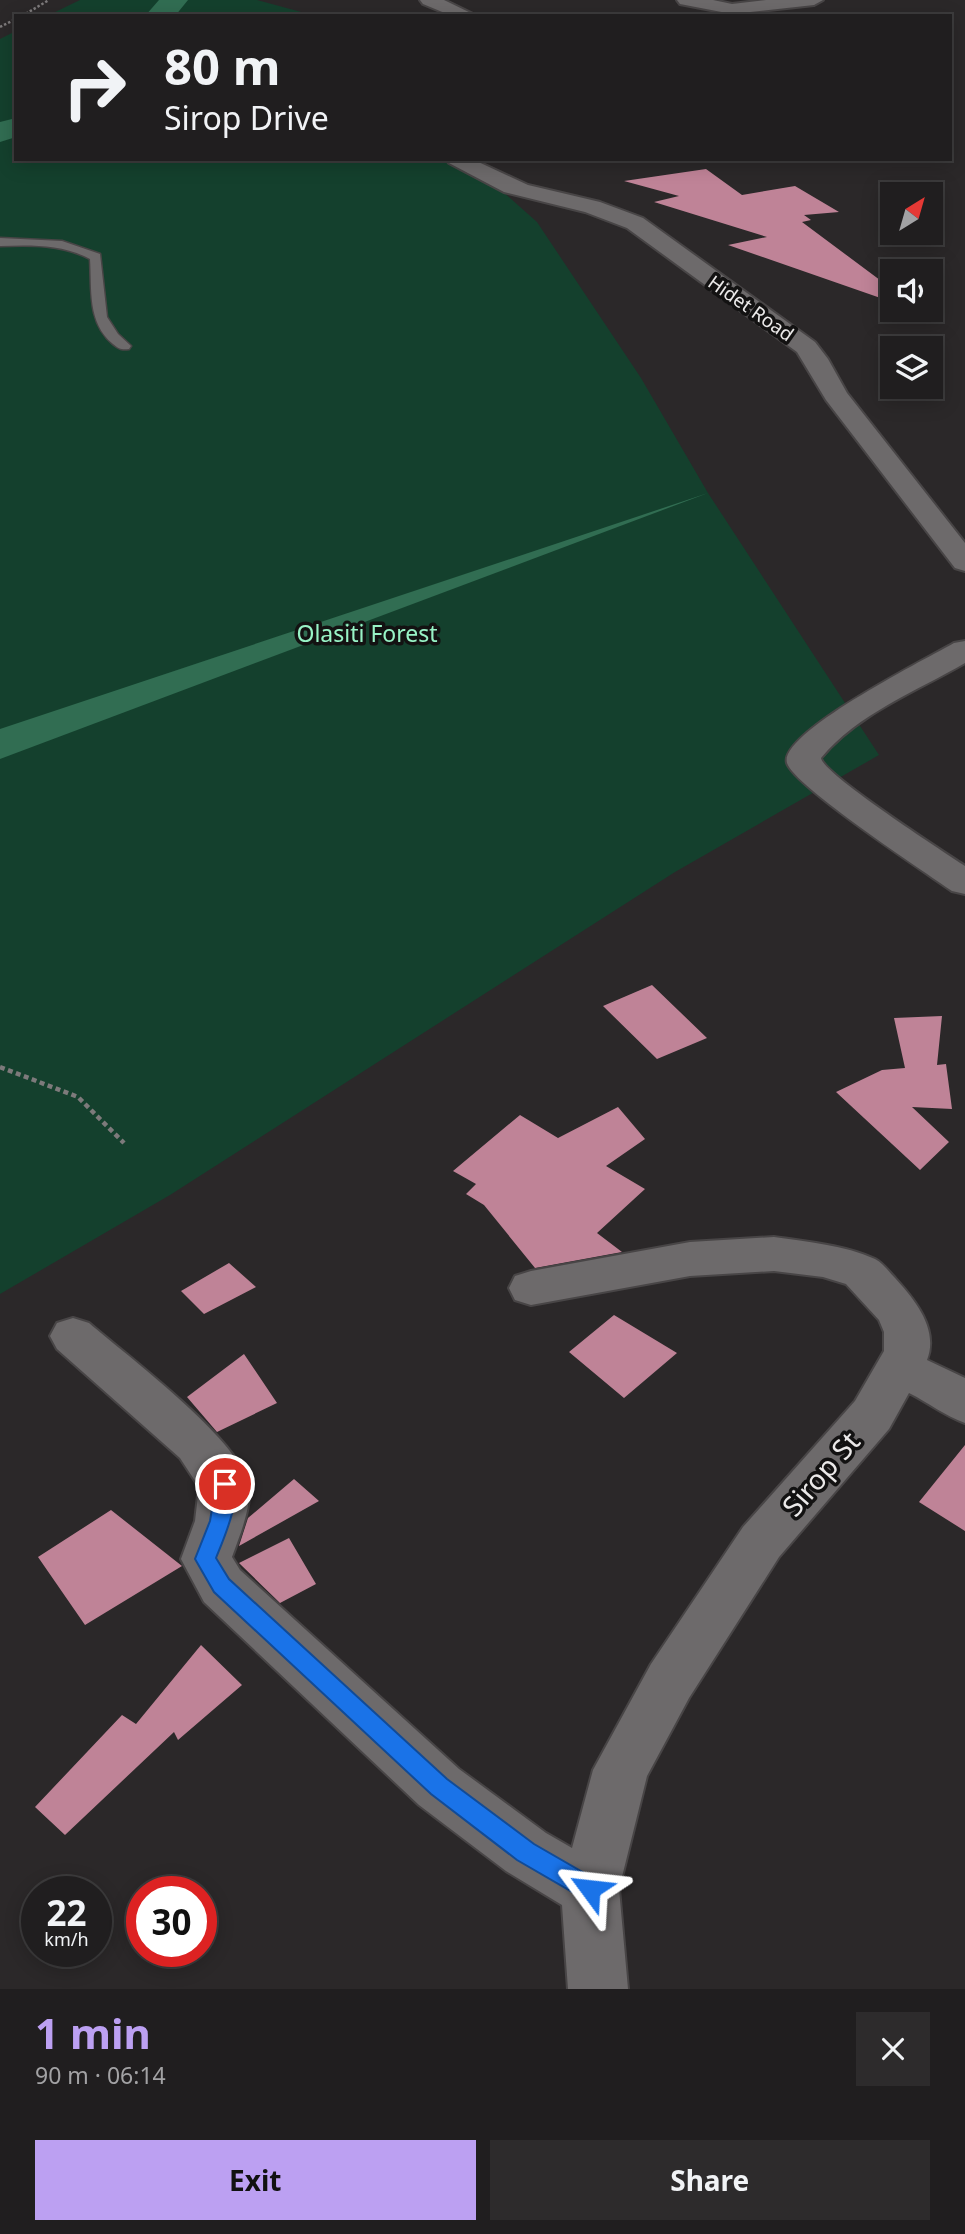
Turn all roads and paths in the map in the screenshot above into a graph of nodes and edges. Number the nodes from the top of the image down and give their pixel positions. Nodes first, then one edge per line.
1 (49, 0) edge
2 (429, 0) edge
3 (686, 0) edge
4 (814, 0) edge
5 (720, 8) junction
6 (25, 14) edge
7 (463, 14) edge
8 (696, 14) edge
9 (460, 161) edge
10 (0, 242) edge
11 (124, 346) dead end
12 (965, 562) edge
13 (965, 650) edge
14 (965, 883) edge
15 (0, 1067) edge
16 (124, 1143) dead end
17 (531, 1288) dead end
18 (73, 1336) dead end
19 (900, 1367) junction
20 (965, 1404) edge
21 (590, 1889) junction
22 (598, 1989) edge

1 - 6 path
2 - 7 street
3 - 5 street
4 - 5 street
5 - 8 street
9 - 12 street, Hidet Road
10 - 11 lane
13 - 14 street
15 - 16 path
17 - 19 street, Sirop St
18 - 21 street
19 - 20 street
19 - 21 street, Sirop St
21 - 22 street, Sirop St

